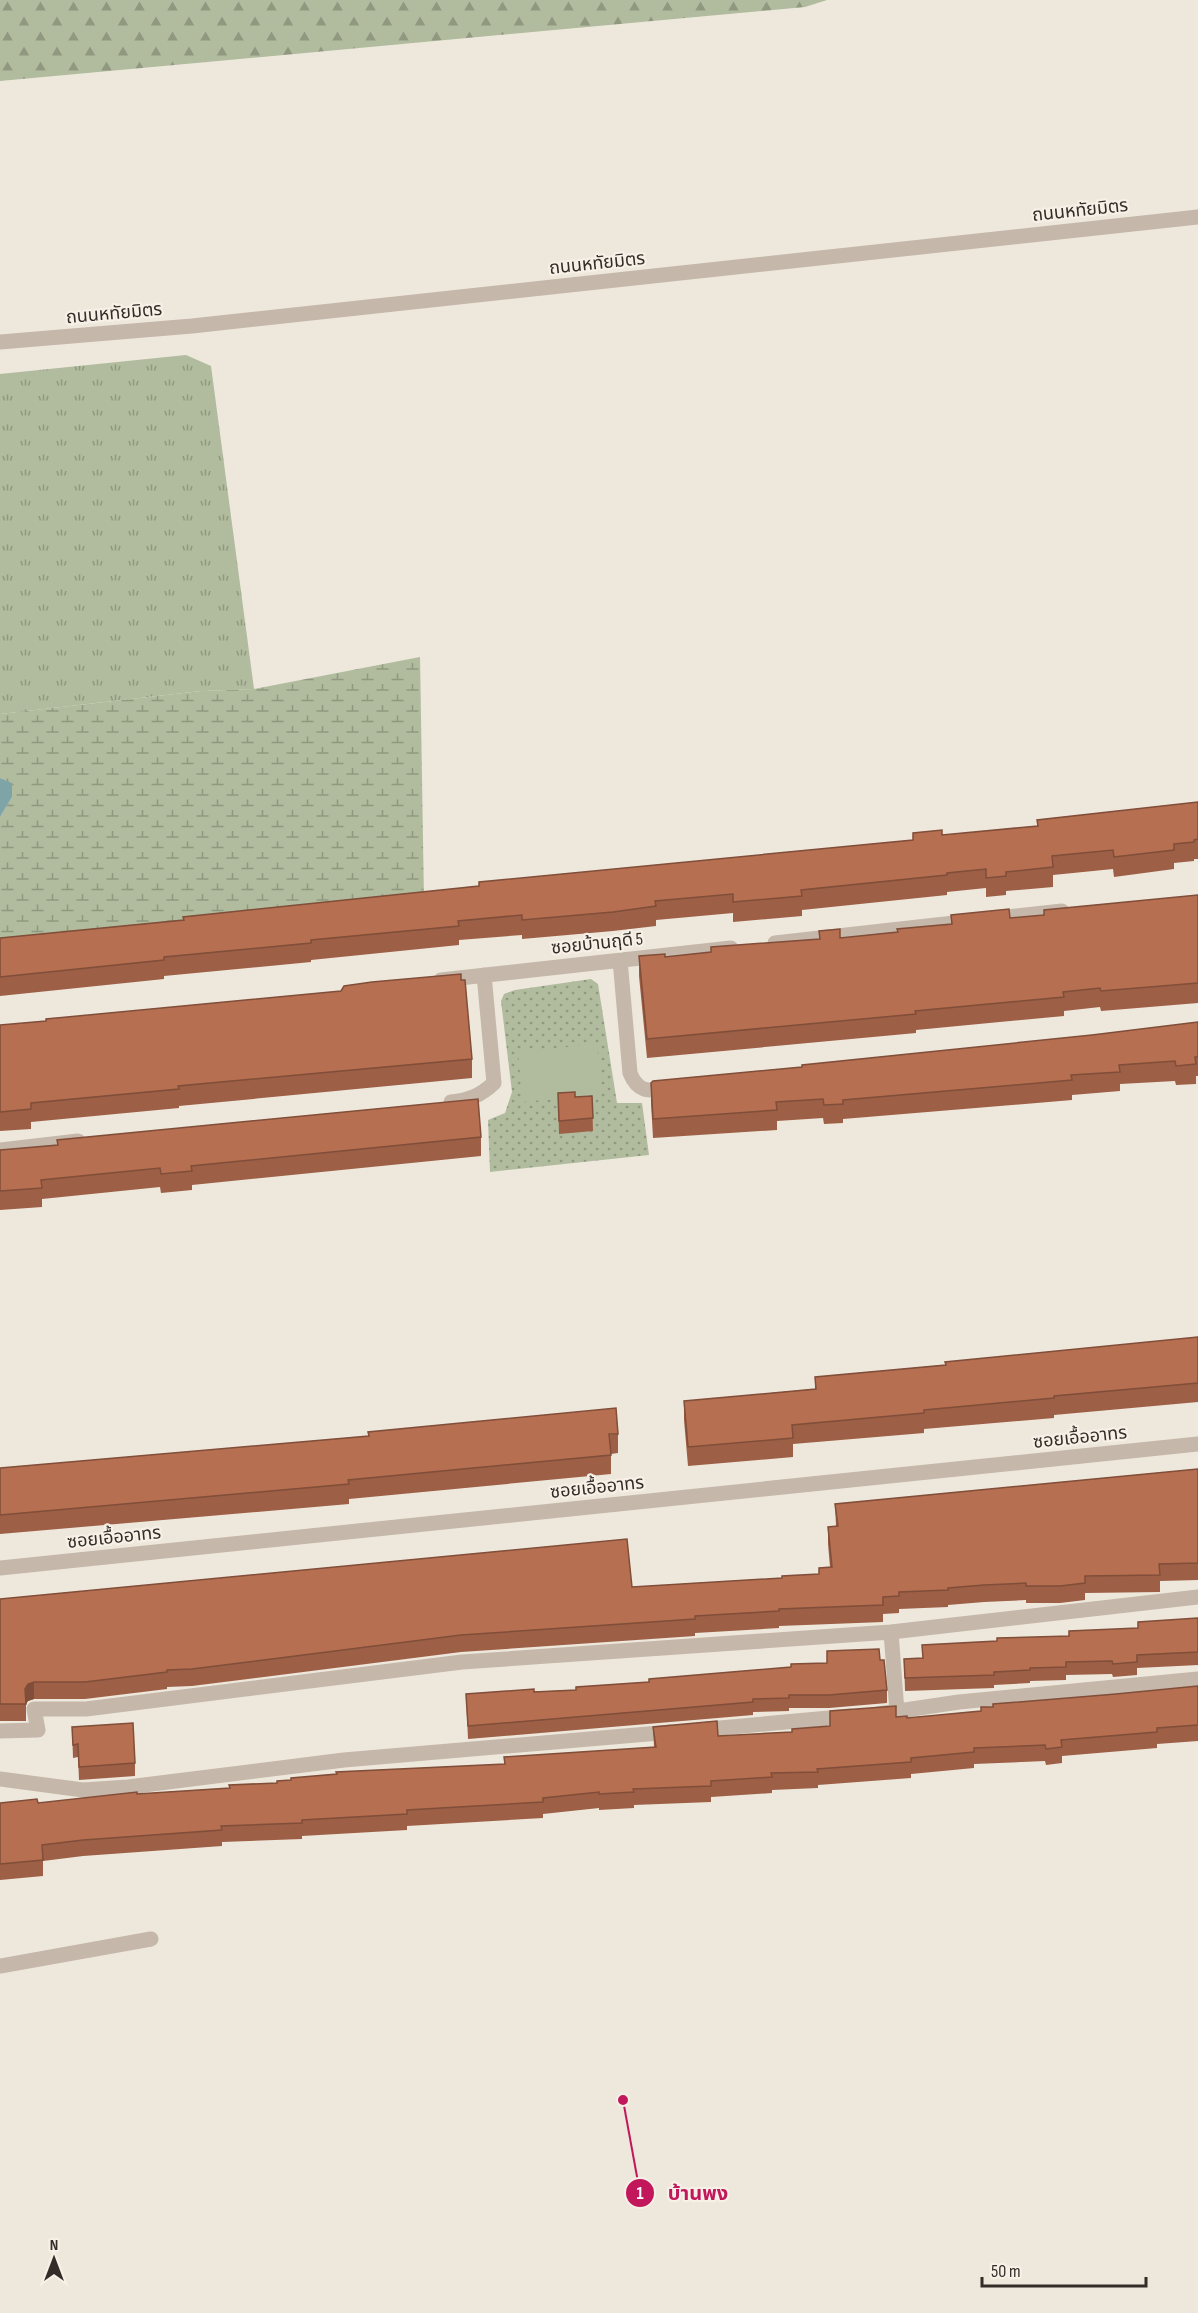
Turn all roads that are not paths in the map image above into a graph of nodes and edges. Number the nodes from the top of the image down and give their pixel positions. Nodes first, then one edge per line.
1 (1198, 217) edge
2 (0, 342) edge
3 (1072, 910) edge
4 (620, 960) junction
5 (484, 975) junction
6 (426, 982) edge
7 (679, 1088) edge
8 (435, 1104) edge
9 (95, 1139) edge
10 (0, 1150) edge
11 (1198, 1444) edge
12 (0, 1568) edge
13 (1198, 1597) edge
14 (891, 1632) junction
15 (1198, 1679) edge
16 (897, 1712) junction
17 (0, 1731) edge
18 (0, 1779) edge
19 (151, 1939) dead end
20 (0, 1966) edge

1 - 2 street, ถนนหทัยมิตร
3 - 4 street, ซอยบ้านฤดี 5
4 - 5 street, ซอยบ้านฤดี 5
4 - 7 street
5 - 6 street, ซอยบ้านฤดี 5
5 - 8 street
9 - 10 street
11 - 12 street, ซอยเอื้ออาทร
13 - 14 street
14 - 16 street
14 - 17 street
15 - 16 street
16 - 18 street
19 - 20 street

